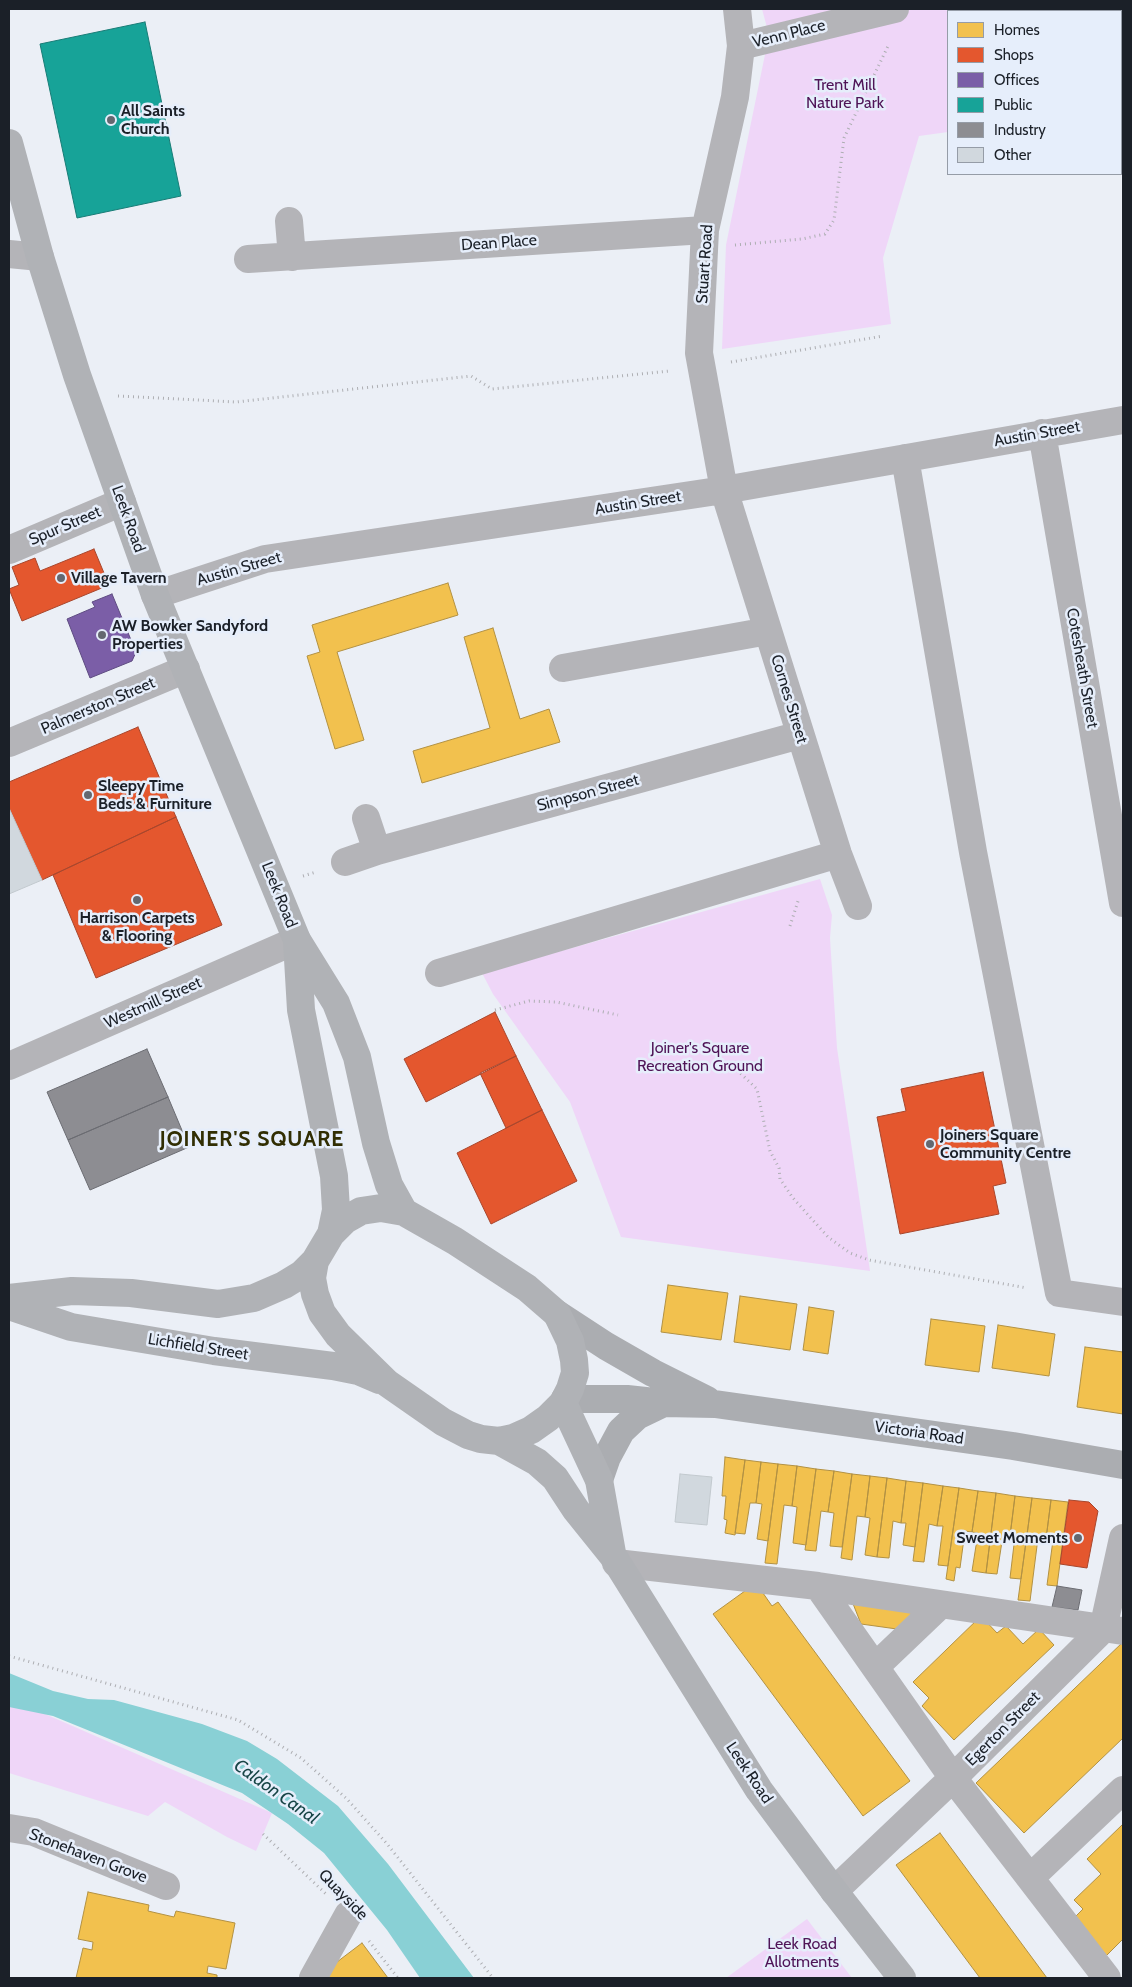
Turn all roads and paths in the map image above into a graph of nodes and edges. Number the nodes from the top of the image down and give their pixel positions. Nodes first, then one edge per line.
1 (737, 9) edge
2 (895, 9) edge
3 (891, 41) dead end
4 (741, 46) junction
5 (9, 143) edge
6 (289, 221) dead end
7 (705, 239) junction
8 (9, 254) edge
9 (40, 257) junction
10 (292, 257) junction
11 (248, 260) dead end
12 (883, 336) dead end
13 (702, 368) junction
14 (84, 394) junction
15 (1123, 420) edge
16 (1042, 433) junction
17 (896, 459) junction
18 (724, 490) junction
19 (122, 502) junction
20 (9, 550) edge
21 (155, 595) junction
22 (768, 631) junction
23 (563, 668) dead end
24 (186, 669) junction
25 (800, 735) junction
26 (9, 743) edge
27 (366, 818) dead end
28 (377, 851) junction
29 (838, 854) junction
30 (345, 862) joint
31 (275, 886) junction
32 (1123, 903) edge
33 (858, 906) dead end
34 (297, 940) junction
35 (439, 973) dead end
36 (495, 1010) dead end
37 (618, 1015) dead end
38 (9, 1066) edge
39 (737, 1070) dead end
40 (404, 1212) junction
41 (331, 1234) junction
42 (315, 1261) junction
43 (998, 1283) dead end
44 (9, 1298) edge
45 (1123, 1302) edge
46 (9, 1306) edge
47 (557, 1314) junction
48 (387, 1383) junction
49 (564, 1401) junction
50 (664, 1403) junction
51 (715, 1404) junction
52 (499, 1441) junction
53 (1123, 1465) edge
54 (600, 1480) junction
55 (1123, 1538) edge
56 (614, 1560) junction
57 (818, 1586) junction
58 (940, 1605) junction
59 (1113, 1630) edge
60 (9, 1656) edge
61 (875, 1667) junction
62 (953, 1778) junction
63 (1123, 1790) edge
64 (9, 1828) edge
65 (263, 1834) dead end
66 (1030, 1878) junction
67 (166, 1886) dead end
68 (834, 1891) junction
69 (348, 1915) junction
70 (313, 1978) edge
71 (398, 1978) edge
72 (493, 1978) edge
73 (902, 1978) edge
74 (1107, 1978) edge

1 - 4 street, Stuart Road
2 - 4 street, Venn Place
3 - 7 path
4 - 7 street, Stuart Road
5 - 9 highway, Leek Road
6 - 10 street
7 - 10 street, Dean Place
7 - 13 street, Stuart Road
8 - 9 street
9 - 14 highway, Leek Road
10 - 11 street, Dean Place
12 - 13 path
13 - 14 path
13 - 18 street, Stuart Road
14 - 19 highway, Leek Road
15 - 16 street, Austin Street
16 - 17 street, Austin Street
16 - 32 street, Cotesheath Street
17 - 18 street, Austin Street
17 - 45 street
18 - 21 street, Austin Street
18 - 22 street, Cornes Street
19 - 20 street, Spur Street
19 - 21 highway, Leek Road
21 - 24 highway, Leek Road
22 - 23 street
22 - 25 street, Cornes Street
24 - 26 street, Palmerston Street
24 - 31 highway, Leek Road
25 - 28 street, Simpson Street
25 - 29 street, Cornes Street
27 - 28 street
28 - 30 street, Simpson Street
29 - 33 street, Cornes Street
29 - 35 street
30 - 31 path
31 - 34 highway, Leek Road
34 - 38 street, Westmill Street
34 - 40 highway, Leek Road
34 - 41 highway, Leek Road
36 - 37 path
39 - 43 path
40 - 41 highway
40 - 47 highway
41 - 42 highway
42 - 44 highway
42 - 48 highway
46 - 48 highway, Lichfield Street
47 - 49 highway
47 - 51 main road, Victoria Road
48 - 52 highway
49 - 50 main road, Victoria Road
49 - 52 highway
49 - 54 highway, Leek Road
50 - 51 main road, Victoria Road
50 - 54 main road
51 - 53 main road, Victoria Road
52 - 56 highway, Leek Road
54 - 56 highway, Leek Road
55 - 59 street
56 - 57 street
56 - 68 highway, Leek Road
57 - 58 street
57 - 61 street
58 - 59 street
58 - 61 street
59 - 62 street, Egerton Street
60 - 72 path
61 - 62 street
62 - 66 street
62 - 68 street, Egerton Street
63 - 66 street
64 - 67 street, Stonehaven Grove
65 - 69 path, Quayside
66 - 74 street
68 - 73 highway, Leek Road
69 - 70 street
69 - 71 path, Quayside

